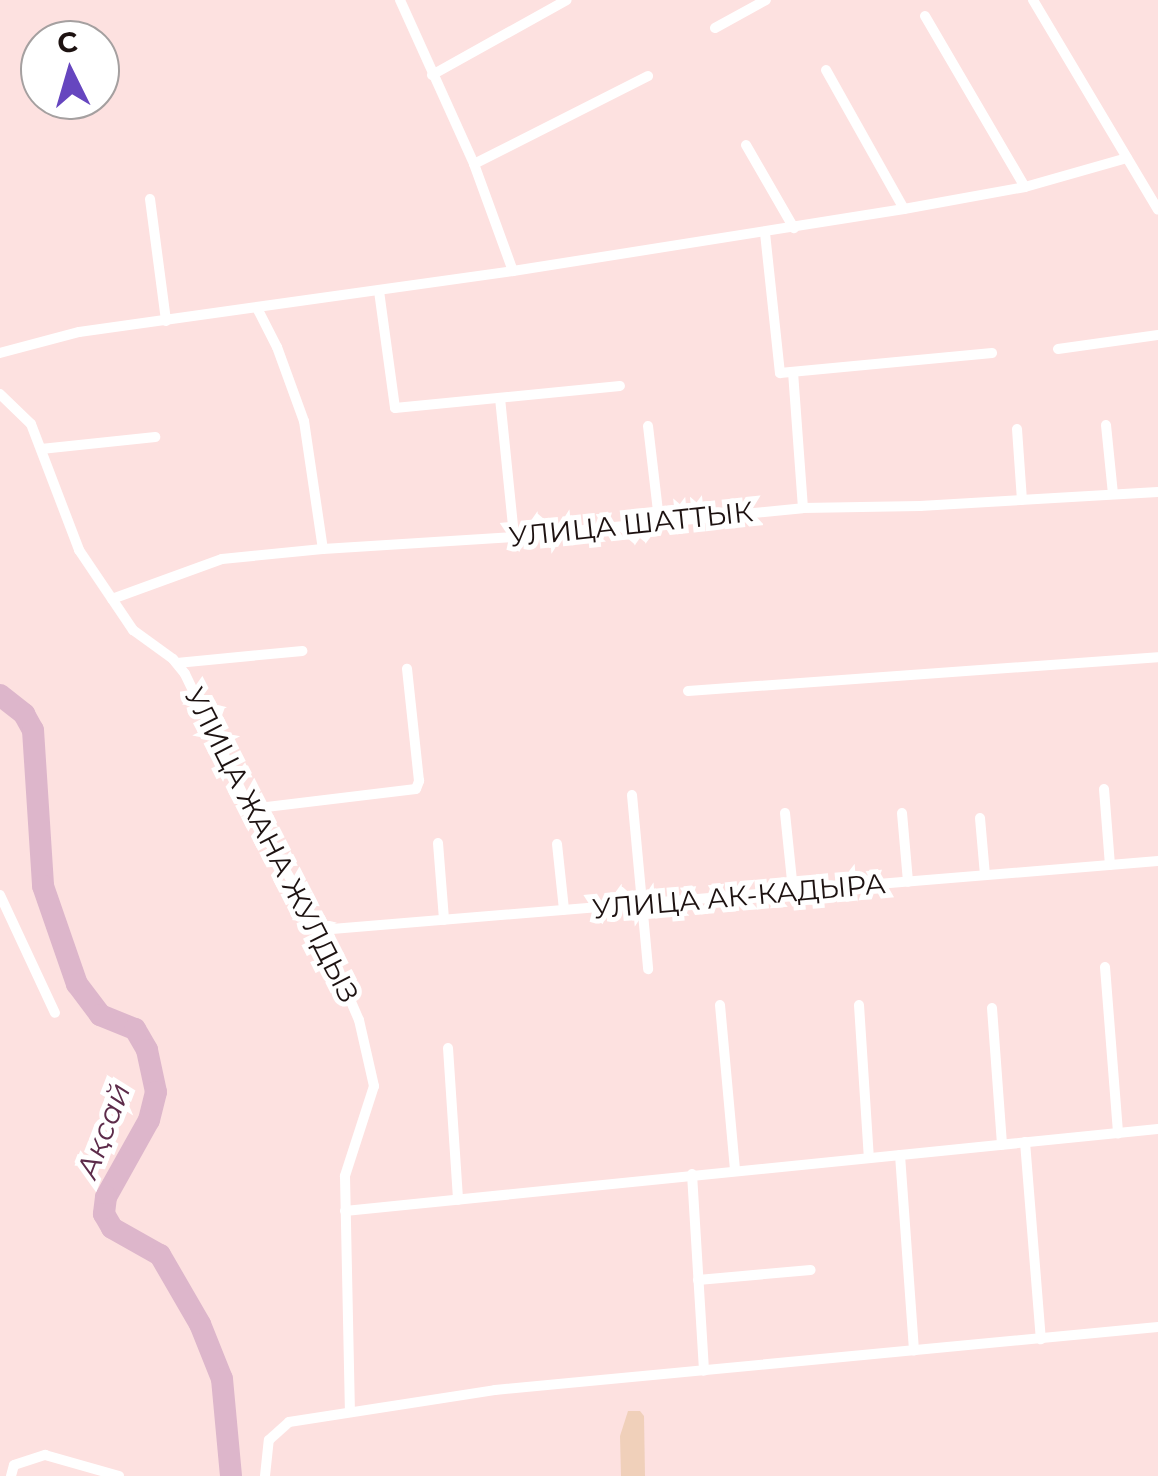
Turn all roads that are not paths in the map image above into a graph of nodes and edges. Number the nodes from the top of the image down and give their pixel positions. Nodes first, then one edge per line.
1 (400, 0) edge
2 (567, 0) edge
3 (766, 0) edge
4 (1034, 0) edge
5 (925, 16) dead end
6 (715, 28) dead end
7 (826, 70) dead end
8 (432, 75) junction
9 (648, 76) dead end
10 (746, 145) dead end
11 (1127, 158) junction
12 (474, 164) junction
13 (1024, 187) junction
14 (150, 198) dead end
15 (904, 209) junction
16 (1158, 210) edge
17 (794, 228) junction
18 (765, 233) junction
19 (513, 271) junction
20 (379, 291) junction
21 (257, 308) junction
22 (166, 320) junction
23 (1158, 335) edge
24 (1058, 349) dead end
25 (0, 353) edge
26 (992, 353) dead end
27 (792, 372) junction
28 (620, 386) dead end
29 (0, 394) edge
30 (500, 398) junction
31 (1106, 425) dead end
32 (648, 426) dead end
33 (1018, 429) dead end
34 (154, 437) dead end
35 (41, 449) junction
36 (1158, 492) edge
37 (1113, 494) junction
38 (1022, 500) junction
39 (803, 508) junction
40 (660, 520) junction
41 (514, 536) junction
42 (323, 549) junction
43 (112, 598) junction
44 (302, 651) dead end
45 (1158, 657) edge
46 (177, 664) junction
47 (407, 670) dead end
48 (688, 690) dead end
49 (1104, 788) dead end
50 (632, 795) dead end
51 (250, 809) junction
52 (785, 812) dead end
53 (902, 812) dead end
54 (980, 818) dead end
55 (438, 843) dead end
56 (557, 844) dead end
57 (1158, 861) edge
58 (1110, 865) junction
59 (985, 875) junction
60 (908, 882) junction
61 (793, 891) junction
62 (0, 895) edge
63 (643, 904) junction
64 (564, 910) junction
65 (444, 920) junction
66 (320, 930) junction
67 (1105, 967) dead end
68 (648, 968) dead end
69 (720, 1004) dead end
70 (859, 1005) dead end
71 (992, 1008) dead end
72 (55, 1013) dead end
73 (448, 1048) dead end
74 (1158, 1129) edge
75 (1118, 1133) junction
76 (1025, 1142) junction
77 (1002, 1144) junction
78 (900, 1155) junction
79 (869, 1158) junction
80 (735, 1169) junction
81 (692, 1174) junction
82 (458, 1200) junction
83 (346, 1212) junction
84 (811, 1270) dead end
85 (698, 1280) junction
86 (1158, 1327) edge
87 (1041, 1339) junction
88 (914, 1351) junction
89 (704, 1371) junction
90 (350, 1412) junction
91 (11, 1476) edge
92 (119, 1476) edge
93 (266, 1476) edge

1 - 8 street
2 - 8 street
3 - 6 street
4 - 11 street
5 - 13 street
7 - 15 street
8 - 12 street
9 - 12 street
10 - 17 street
11 - 13 street
11 - 16 street
12 - 19 street
13 - 15 street
14 - 22 street
15 - 17 street
17 - 18 street
18 - 19 street
18 - 27 street
19 - 20 street
20 - 21 street
20 - 30 street
21 - 22 street
21 - 42 street
22 - 25 street
23 - 24 street
26 - 27 street
27 - 39 street
28 - 30 street
29 - 35 street, УЛИЦА ЖАНА ЖУЛДЫЗ
30 - 41 street
31 - 37 street
32 - 40 street
33 - 38 street
34 - 35 street
35 - 43 street, УЛИЦА ЖАНА ЖУЛДЫЗ
36 - 37 street, УЛИЦА ШАТТЫК
37 - 38 street, УЛИЦА ШАТТЫК
38 - 39 street, УЛИЦА ШАТТЫК
39 - 40 street, УЛИЦА ШАТТЫК
40 - 41 street, УЛИЦА ШАТТЫК
41 - 42 street, УЛИЦА ШАТТЫК
42 - 43 street, УЛИЦА ШАТТЫК
43 - 46 street, УЛИЦА ЖАНА ЖУЛДЫЗ
44 - 46 street
45 - 48 street
46 - 51 street, УЛИЦА ЖАНА ЖУЛДЫЗ
47 - 51 street
49 - 58 street
50 - 63 street
51 - 66 street, УЛИЦА ЖАНА ЖУЛДЫЗ
52 - 61 street
53 - 60 street
54 - 59 street
55 - 65 street
56 - 64 street
57 - 58 street, УЛИЦА АК-КАДЫРА
58 - 59 street, УЛИЦА АК-КАДЫРА
59 - 60 street, УЛИЦА АК-КАДЫРА
60 - 61 street, УЛИЦА АК-КАДЫРА
61 - 63 street, УЛИЦА АК-КАДЫРА
62 - 72 street
63 - 64 street, УЛИЦА АК-КАДЫРА
63 - 68 street
64 - 65 street, УЛИЦА АК-КАДЫРА
65 - 66 street, УЛИЦА АК-КАДЫРА
66 - 83 street, УЛИЦА ЖАНА ЖУЛДЫЗ
67 - 75 street
69 - 80 street
70 - 79 street
71 - 77 street
73 - 82 street
74 - 75 street
75 - 76 street
76 - 77 street
76 - 87 street
77 - 78 street
78 - 79 street
78 - 88 street
79 - 80 street
80 - 81 street
81 - 82 street
81 - 85 street
82 - 83 street
83 - 90 street, УЛИЦА ЖАНА ЖУЛДЫЗ
84 - 85 street
85 - 89 street
86 - 87 street
87 - 88 street
88 - 89 street
89 - 90 street
90 - 93 street
91 - 92 street

